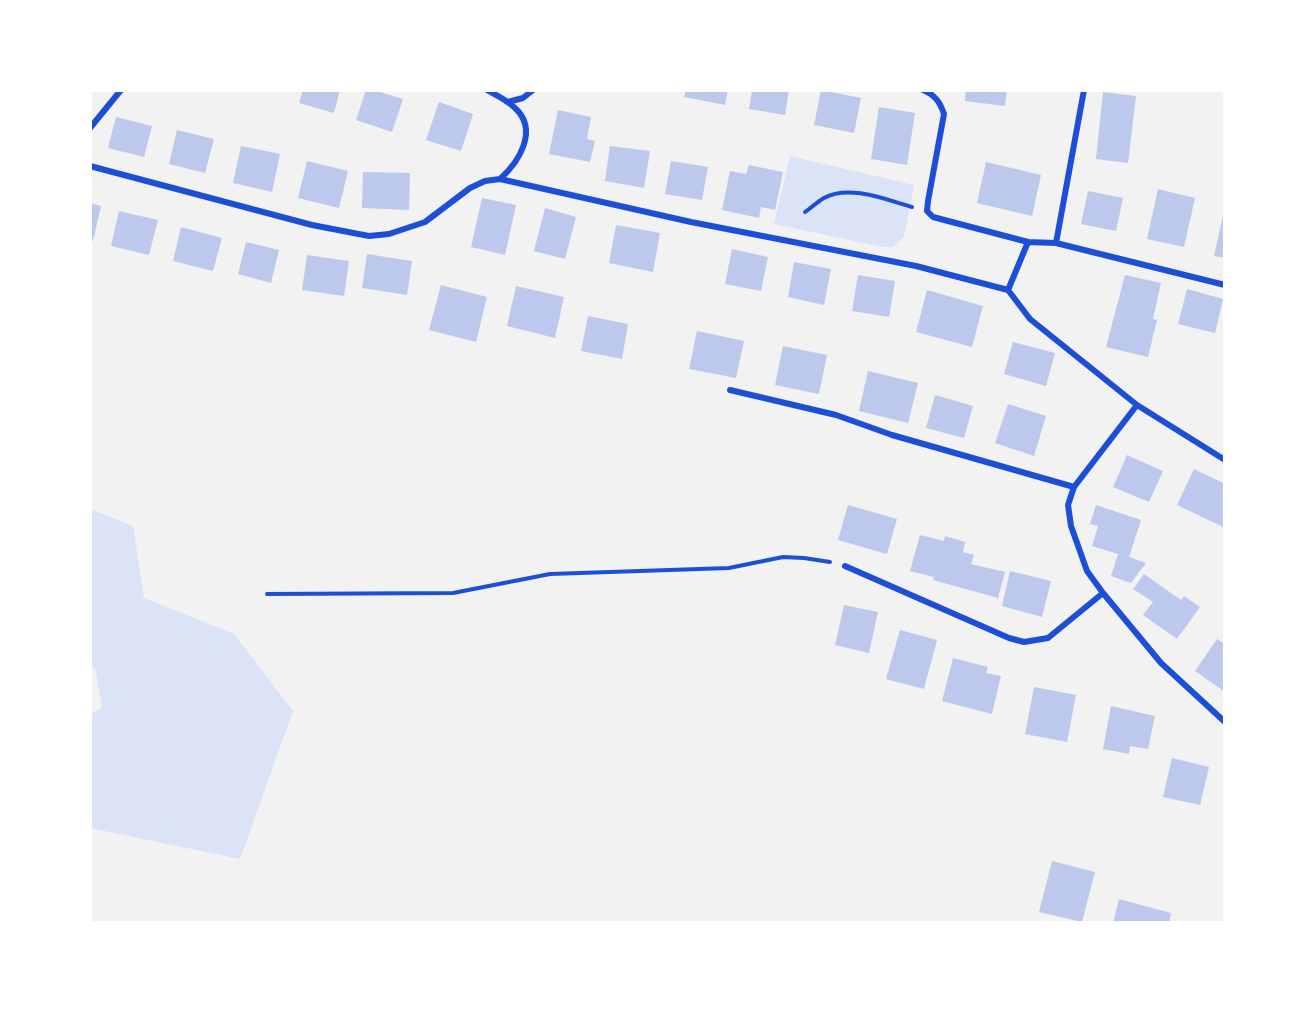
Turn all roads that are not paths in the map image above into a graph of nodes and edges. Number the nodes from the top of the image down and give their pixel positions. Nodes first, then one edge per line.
1 (121, 90) edge
2 (486, 90) edge
3 (533, 90) edge
4 (923, 90) edge
5 (1084, 90) edge
6 (508, 102) junction
7 (90, 128) edge
8 (90, 166) edge
9 (501, 179) junction
10 (1028, 242) junction
11 (1056, 243) junction
12 (1225, 285) edge
13 (1008, 290) junction
14 (730, 390) dead end
15 (1137, 405) junction
16 (1225, 460) edge
17 (1074, 487) junction
18 (845, 566) road end
19 (1103, 593) junction
20 (1225, 722) edge

1 - 7 street
2 - 6 street
3 - 6 street
4 - 10 street
5 - 11 street
6 - 9 street
8 - 9 street
9 - 13 street
10 - 11 street
10 - 13 street
11 - 12 street
13 - 15 street
14 - 17 street
15 - 16 street
15 - 17 street
17 - 19 street
18 - 19 street
19 - 20 street

